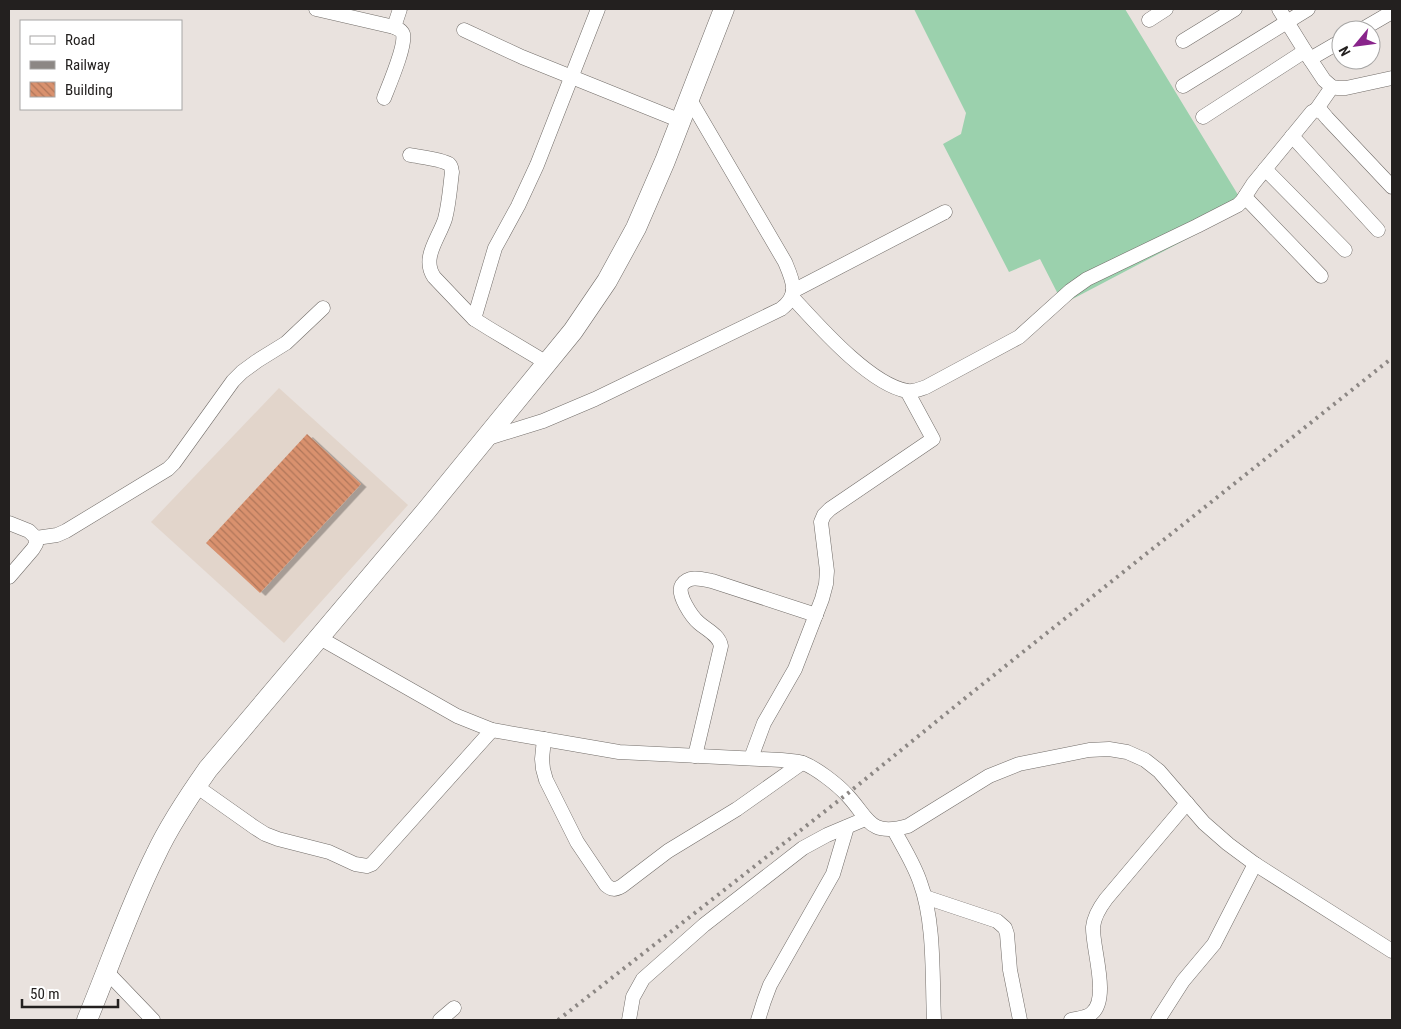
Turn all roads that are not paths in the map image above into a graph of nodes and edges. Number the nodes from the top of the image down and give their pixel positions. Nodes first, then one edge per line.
1 (316, 9) edge
2 (400, 9) edge
3 (598, 9) edge
4 (724, 9) edge
5 (1166, 9) edge
6 (1235, 9) edge
7 (1279, 9) edge
8 (1308, 9) edge
9 (1392, 12) edge
10 (1149, 20) dead end
11 (1378, 20) edge
12 (1286, 21) junction
13 (394, 27) junction
14 (464, 30) dead end
15 (1183, 41) dead end
16 (1331, 46) edge
17 (1308, 55) junction
18 (571, 76) junction
19 (1392, 78) edge
20 (1183, 86) dead end
21 (1332, 87) junction
22 (384, 98) dead end
23 (689, 98) junction
24 (1316, 110) junction
25 (1203, 117) dead end
26 (681, 121) junction
27 (1292, 136) junction
28 (410, 155) dead end
29 (1265, 169) junction
30 (1392, 187) edge
31 (1245, 197) junction
32 (945, 212) dead end
33 (1378, 230) dead end
34 (1345, 250) dead end
35 (1321, 276) dead end
36 (792, 294) junction
37 (323, 308) dead end
38 (474, 319) junction
39 (547, 363) junction
40 (907, 390) junction
41 (484, 439) junction
42 (9, 523) edge
43 (36, 538) junction
44 (9, 577) edge
45 (816, 615) junction
46 (318, 637) junction
47 (492, 730) junction
48 (544, 739) junction
49 (695, 756) junction
50 (751, 758) junction
51 (802, 763) junction
52 (196, 786) junction
53 (1187, 803) junction
54 (865, 819) junction
55 (847, 827) junction
56 (894, 830) junction
57 (1255, 864) junction
58 (925, 897) junction
59 (1392, 951) edge
60 (107, 972) junction
61 (454, 1008) dead end
62 (87, 1020) edge
63 (153, 1020) edge
64 (440, 1020) edge
65 (629, 1020) edge
66 (758, 1020) edge
67 (934, 1020) edge
68 (1020, 1020) edge
69 (1071, 1020) edge
70 (1158, 1020) edge

1 - 13 street
2 - 13 street
3 - 18 street
4 - 23 highway
5 - 10 street
6 - 15 street
7 - 12 street
8 - 12 street
9 - 11 street
12 - 17 street
12 - 20 street
13 - 22 street
14 - 18 street
16 - 17 street
17 - 21 street
17 - 25 street
18 - 26 street
18 - 38 street
19 - 21 street
21 - 24 street
23 - 26 highway
23 - 36 street
24 - 27 street
24 - 30 street
26 - 39 highway
27 - 29 street
27 - 33 street
28 - 38 street
29 - 31 street
29 - 34 street
31 - 35 street
31 - 40 street
32 - 36 street
36 - 40 street
36 - 41 street
37 - 43 street
38 - 39 street
39 - 41 highway
40 - 45 street
41 - 46 highway
42 - 43 street
43 - 44 street
45 - 49 street
45 - 50 street
46 - 47 street
46 - 52 highway
47 - 48 street
47 - 52 street
48 - 49 street
48 - 51 street
49 - 50 street
50 - 51 street
51 - 54 street
52 - 60 highway
53 - 56 street
53 - 57 street
53 - 69 street
54 - 55 street
54 - 56 street
55 - 65 street
55 - 66 street
56 - 58 street
57 - 59 street
57 - 70 street
58 - 67 street
58 - 68 street
60 - 62 highway
60 - 63 street
61 - 64 street

